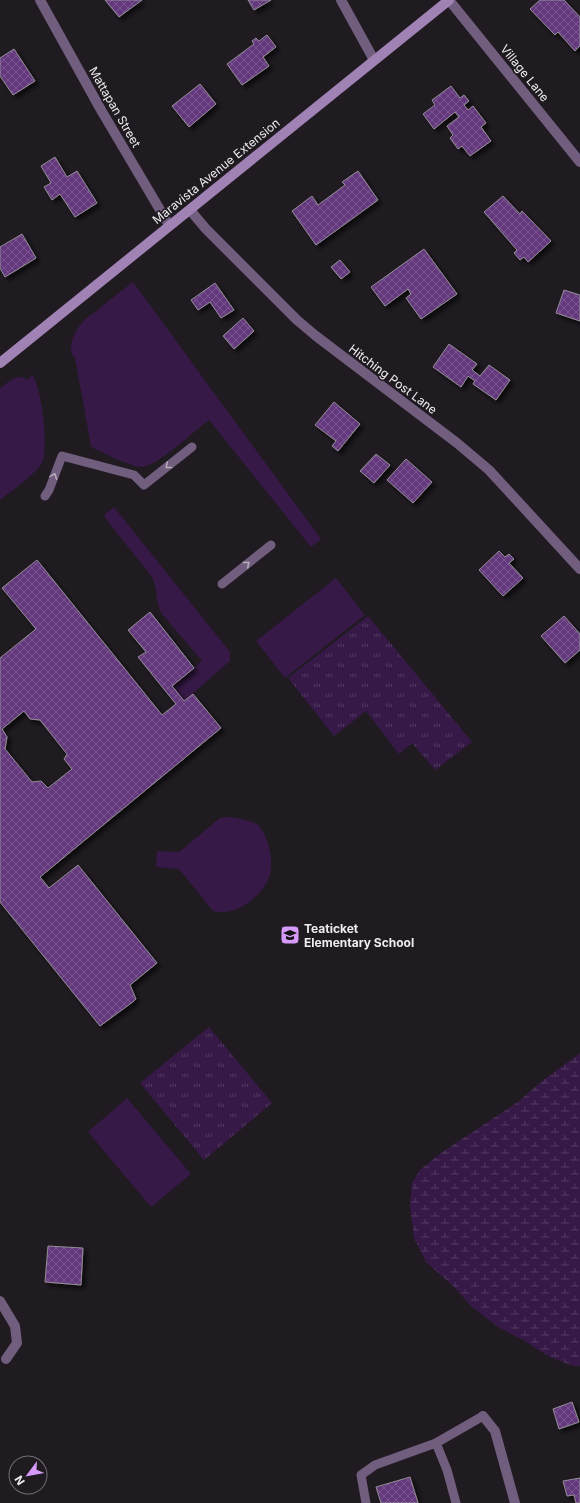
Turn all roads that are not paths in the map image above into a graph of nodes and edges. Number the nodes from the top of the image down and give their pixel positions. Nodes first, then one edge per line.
1 (40, 0) edge
2 (341, 0) edge
3 (449, 0) edge
4 (374, 60) junction
5 (580, 162) edge
6 (190, 210) junction
7 (169, 225) junction
8 (0, 363) edge
9 (192, 447) dead end
10 (45, 496) dead end
11 (271, 545) dead end
12 (580, 569) edge
13 (222, 584) dead end
14 (0, 1301) edge
15 (6, 1359) dead end
16 (483, 1416) joint
17 (436, 1443) junction
18 (366, 1503) edge
19 (456, 1503) edge
20 (515, 1503) edge

1 - 7 street, Mattapan Street
2 - 4 street
3 - 4 main road, Maravista Avenue Extension
3 - 5 street, Village Lane
4 - 6 main road, Maravista Avenue Extension
6 - 7 main road, Maravista Avenue Extension
6 - 12 street, Hitching Post Lane
7 - 8 main road, Maravista Avenue Extension
9 - 10 lane
13 -> 11 lane
14 - 15 street
16 - 17 lane
16 - 20 street
17 - 18 lane
17 - 19 lane

